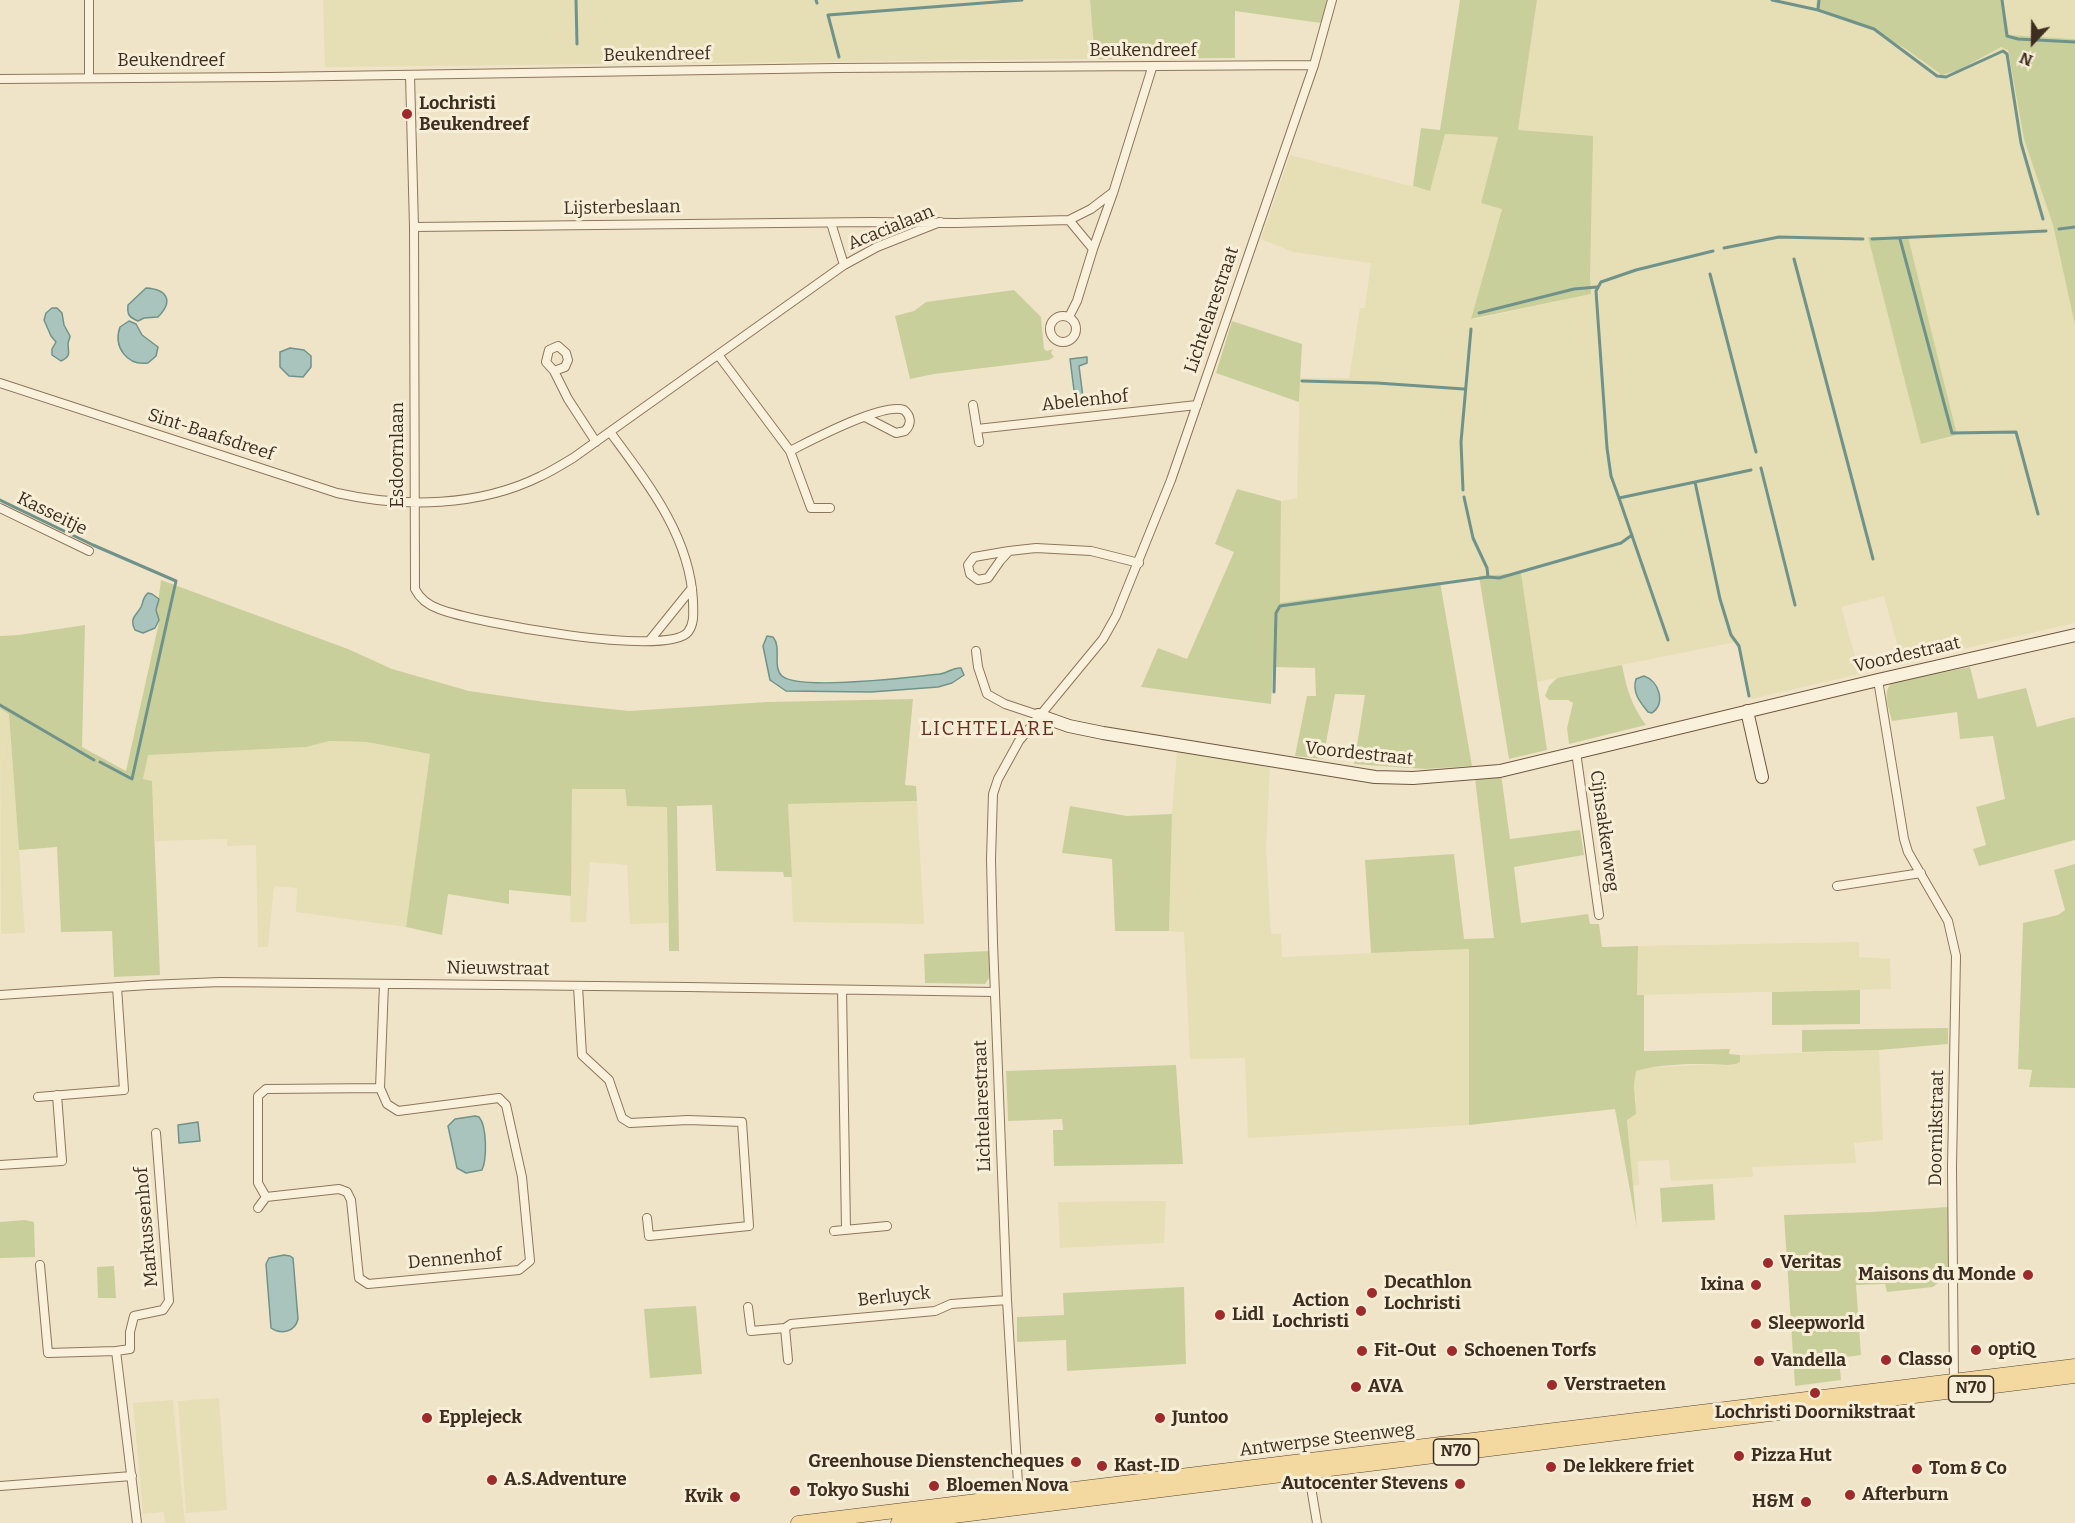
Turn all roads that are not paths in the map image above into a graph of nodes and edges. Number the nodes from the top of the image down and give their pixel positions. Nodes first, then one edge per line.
1 (89, 0) edge
2 (1332, 0) edge
3 (1314, 65) junction
4 (1152, 68) junction
5 (410, 75) junction
6 (89, 77) junction
7 (0, 79) edge
8 (1113, 193) junction
9 (1069, 220) junction
10 (940, 222) junction
11 (831, 223) junction
12 (414, 227) junction
13 (1093, 249) junction
14 (844, 265) junction
15 (1069, 317) dead end
16 (719, 356) junction
17 (554, 371) dead end
18 (0, 383) edge
19 (973, 405) dead end
20 (1197, 405) junction
21 (865, 417) junction
22 (977, 429) junction
23 (610, 432) junction
24 (596, 442) junction
25 (979, 442) dead end
26 (790, 451) junction
27 (414, 502) junction
28 (0, 508) edge
29 (830, 508) dead end
30 (88, 551) dead end
31 (1009, 551) junction
32 (1139, 563) junction
33 (692, 588) junction
34 (2075, 635) edge
35 (650, 640) junction
36 (976, 651) dead end
37 (1878, 680) junction
38 (1747, 711) junction
39 (1038, 715) junction
40 (1576, 752) junction
41 (1762, 777) dead end
42 (1921, 873) junction
43 (1837, 886) dead end
44 (1599, 915) dead end
45 (384, 984) junction
46 (117, 987) junction
47 (578, 987) junction
48 (842, 990) junction
49 (995, 992) junction
50 (0, 995) edge
51 (381, 1088) junction
52 (57, 1095) junction
53 (38, 1096) dead end
54 (156, 1133) dead end
55 (0, 1165) edge
56 (266, 1197) junction
57 (258, 1208) dead end
58 (647, 1218) dead end
59 (887, 1226) dead end
60 (846, 1229) junction
61 (834, 1231) dead end
62 (40, 1266) dead end
63 (1007, 1300) junction
64 (748, 1307) dead end
65 (785, 1328) junction
66 (116, 1351) junction
67 (788, 1360) dead end
68 (2075, 1366) edge
69 (2075, 1376) edge
70 (1954, 1386) junction
71 (1307, 1465) junction
72 (132, 1476) junction
73 (0, 1486) edge
74 (1019, 1502) junction
75 (137, 1523) edge
76 (798, 1523) edge
77 (898, 1523) edge
78 (1317, 1523) edge

1 - 6 street
2 - 3 street, Lichtelarestraat
3 - 4 street, Beukendreef
3 - 20 street, Lichtelarestraat
4 - 5 street, Beukendreef
4 - 8 street
5 - 6 street, Beukendreef
5 - 12 street, Esdoornlaan
6 - 7 street, Beukendreef
8 - 9 street, Acacialaan
8 - 13 street
9 - 10 street, Acacialaan
9 - 13 street
10 - 11 street, Lijsterbeslaan
10 - 14 street, Acacialaan
11 - 12 street, Lijsterbeslaan
11 - 14 street
12 - 27 street, Esdoornlaan
13 - 15 street
14 - 16 street, Acacialaan
16 - 23 street, Acacialaan
16 - 26 street
17 - 24 street
18 - 27 street, Sint-Baafsdreef
19 - 22 street
20 - 22 street, Abelenhof
20 - 32 street, Lichtelarestraat
21 - 21 street
21 - 26 street
22 - 25 street
23 - 24 street, Acacialaan
23 - 33 street, Esdoornlaan
24 - 27 street, Acacialaan
26 - 29 street
27 - 35 street, Esdoornlaan
28 - 30 street, Kasseitje
31 - 31 street
31 - 32 street
32 - 39 street, Lichtelarestraat
33 - 35 street
33 - 35 street, Esdoornlaan
34 - 37 street, Voordestraat
36 - 39 street
37 - 38 street, Voordestraat
37 - 42 street, Doornikstraat
38 - 40 street, Voordestraat
38 - 41 street
39 - 40 street, Voordestraat
39 - 49 street, Lichtelarestraat
40 - 44 street, Cijnsakkerweg
42 - 43 street
42 - 70 street, Doornikstraat
45 - 46 street, Nieuwstraat
45 - 47 street, Nieuwstraat
45 - 51 street
46 - 50 street, Nieuwstraat
46 - 52 street
47 - 48 street, Nieuwstraat
47 - 58 street
48 - 49 street, Nieuwstraat
48 - 60 street
49 - 63 street, Lichtelarestraat
51 - 56 street
51 - 56 street, Dennenhof
52 - 53 street
52 - 55 street
54 - 66 street, Markussenhof
56 - 57 street
59 - 60 street
60 - 61 street
62 - 66 street
63 - 65 street, Berluyck
63 - 74 street, Lichtelarestraat
64 - 65 street, Berluyck
65 - 67 street
66 - 72 street
68 - 70 main road, Antwerpse Steenweg / N70
69 - 70 main road, Antwerpse Steenweg / N70
70 - 71 main road, Antwerpse Steenweg / N70
71 - 74 main road, Antwerpse Steenweg / N70
71 - 78 street
72 - 73 street
72 - 75 street
74 - 76 main road, Antwerpse Steenweg / N70
74 - 77 main road, Antwerpse Steenweg / N70

